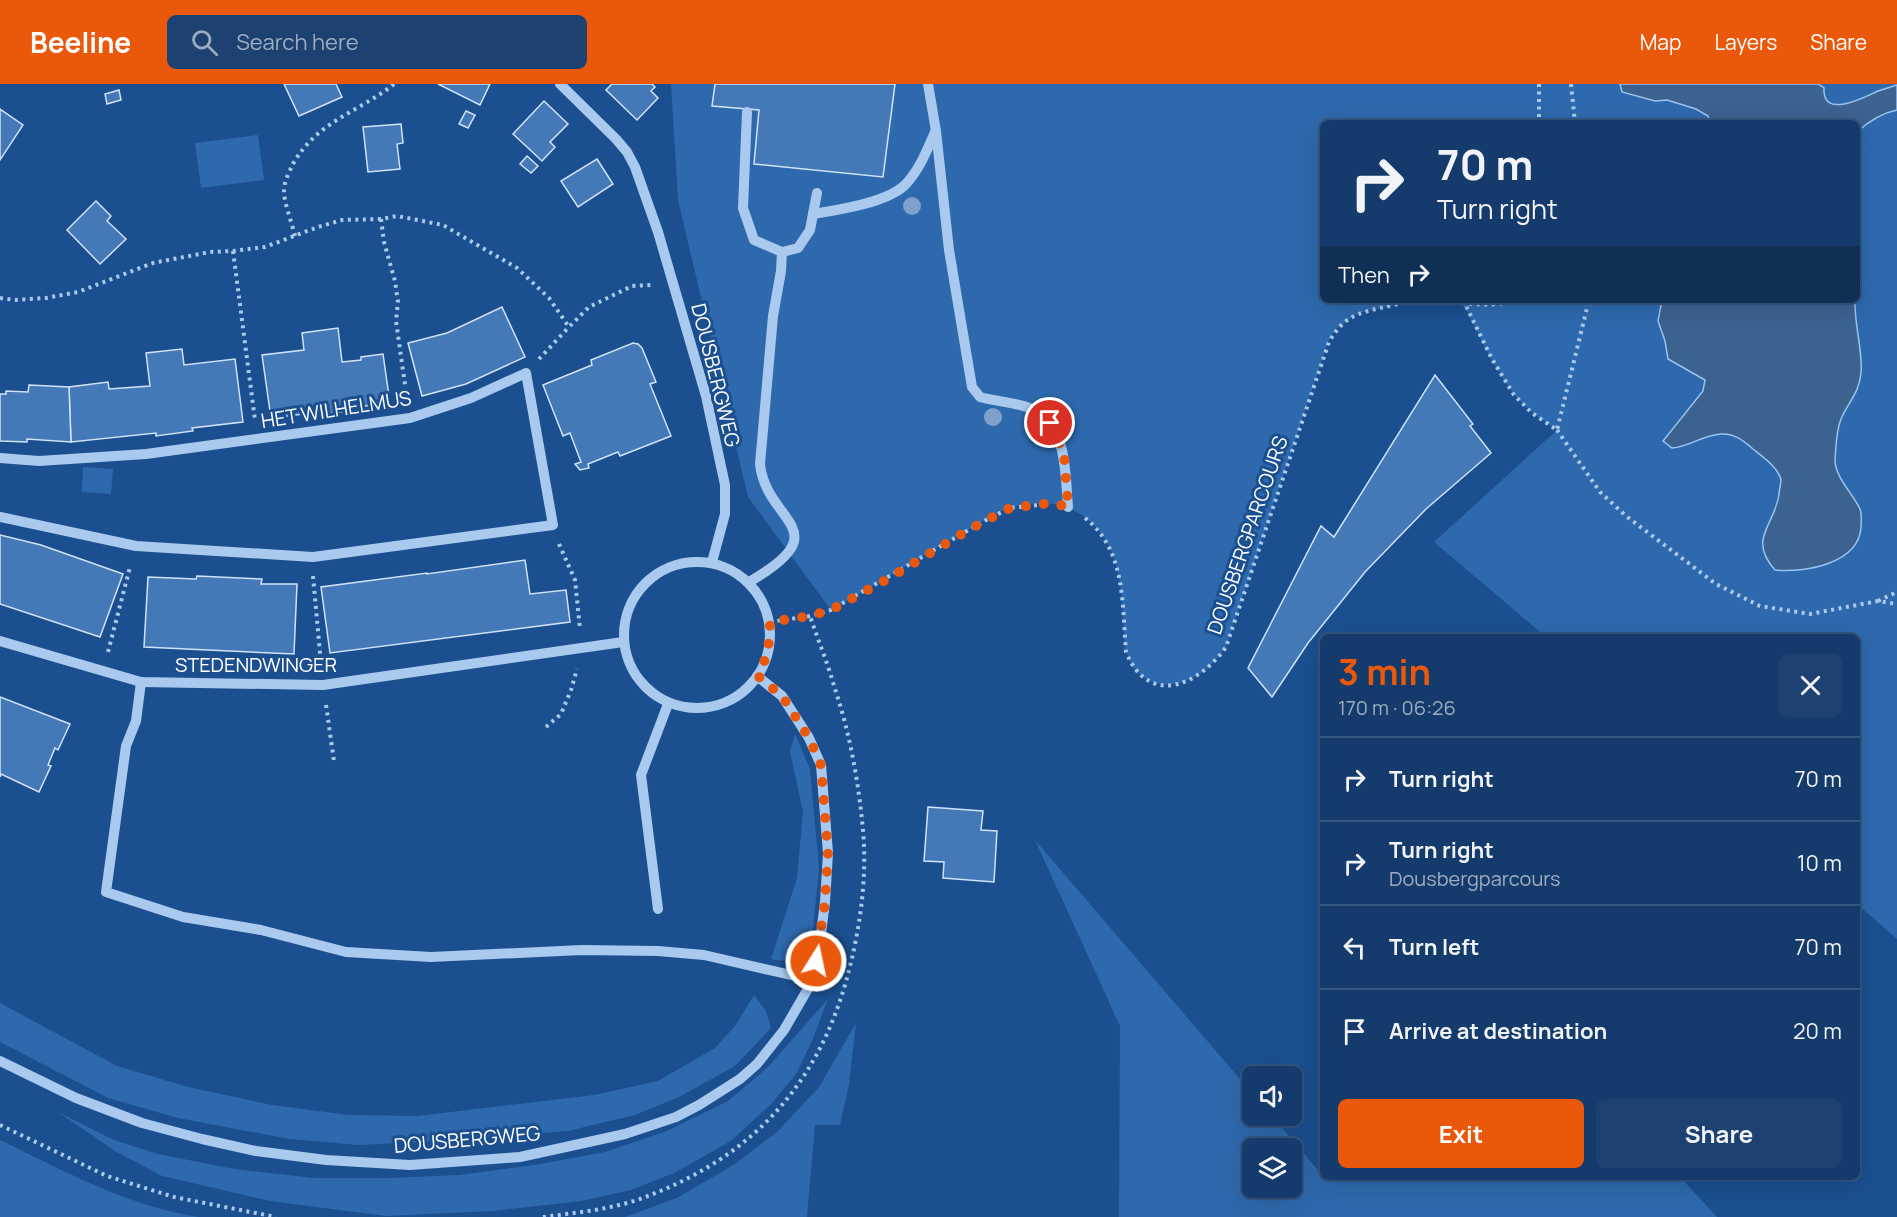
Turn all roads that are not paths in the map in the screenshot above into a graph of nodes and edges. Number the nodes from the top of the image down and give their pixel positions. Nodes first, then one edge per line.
1 (560, 84) edge
2 (928, 84) edge
3 (747, 112) dead end
4 (936, 131) junction
5 (817, 193) dead end
6 (813, 214) junction
7 (782, 252) junction
8 (0, 458) edge
9 (1068, 507) road end
10 (0, 517) edge
11 (712, 562) junction
12 (749, 582) junction
13 (0, 641) edge
14 (623, 642) junction
15 (758, 676) junction
16 (141, 682) junction
17 (668, 704) junction
18 (658, 909) dead end
19 (813, 980) junction
20 (0, 1061) edge

1 - 11 street, DOUSBERGWEG
2 - 4 street
3 - 7 street
4 - 6 street
4 - 9 street
5 - 6 street
6 - 7 street
7 - 12 street
8 - 10 street, HET WILHELMUS
11 - 12 street
11 - 14 street
12 - 15 street
13 - 16 street, STEDENDWINGER
14 - 16 street, STEDENDWINGER
14 - 17 street
15 - 17 street
15 - 19 street, DOUSBERGWEG
16 - 19 street
17 - 18 street
19 - 20 street, DOUSBERGWEG

